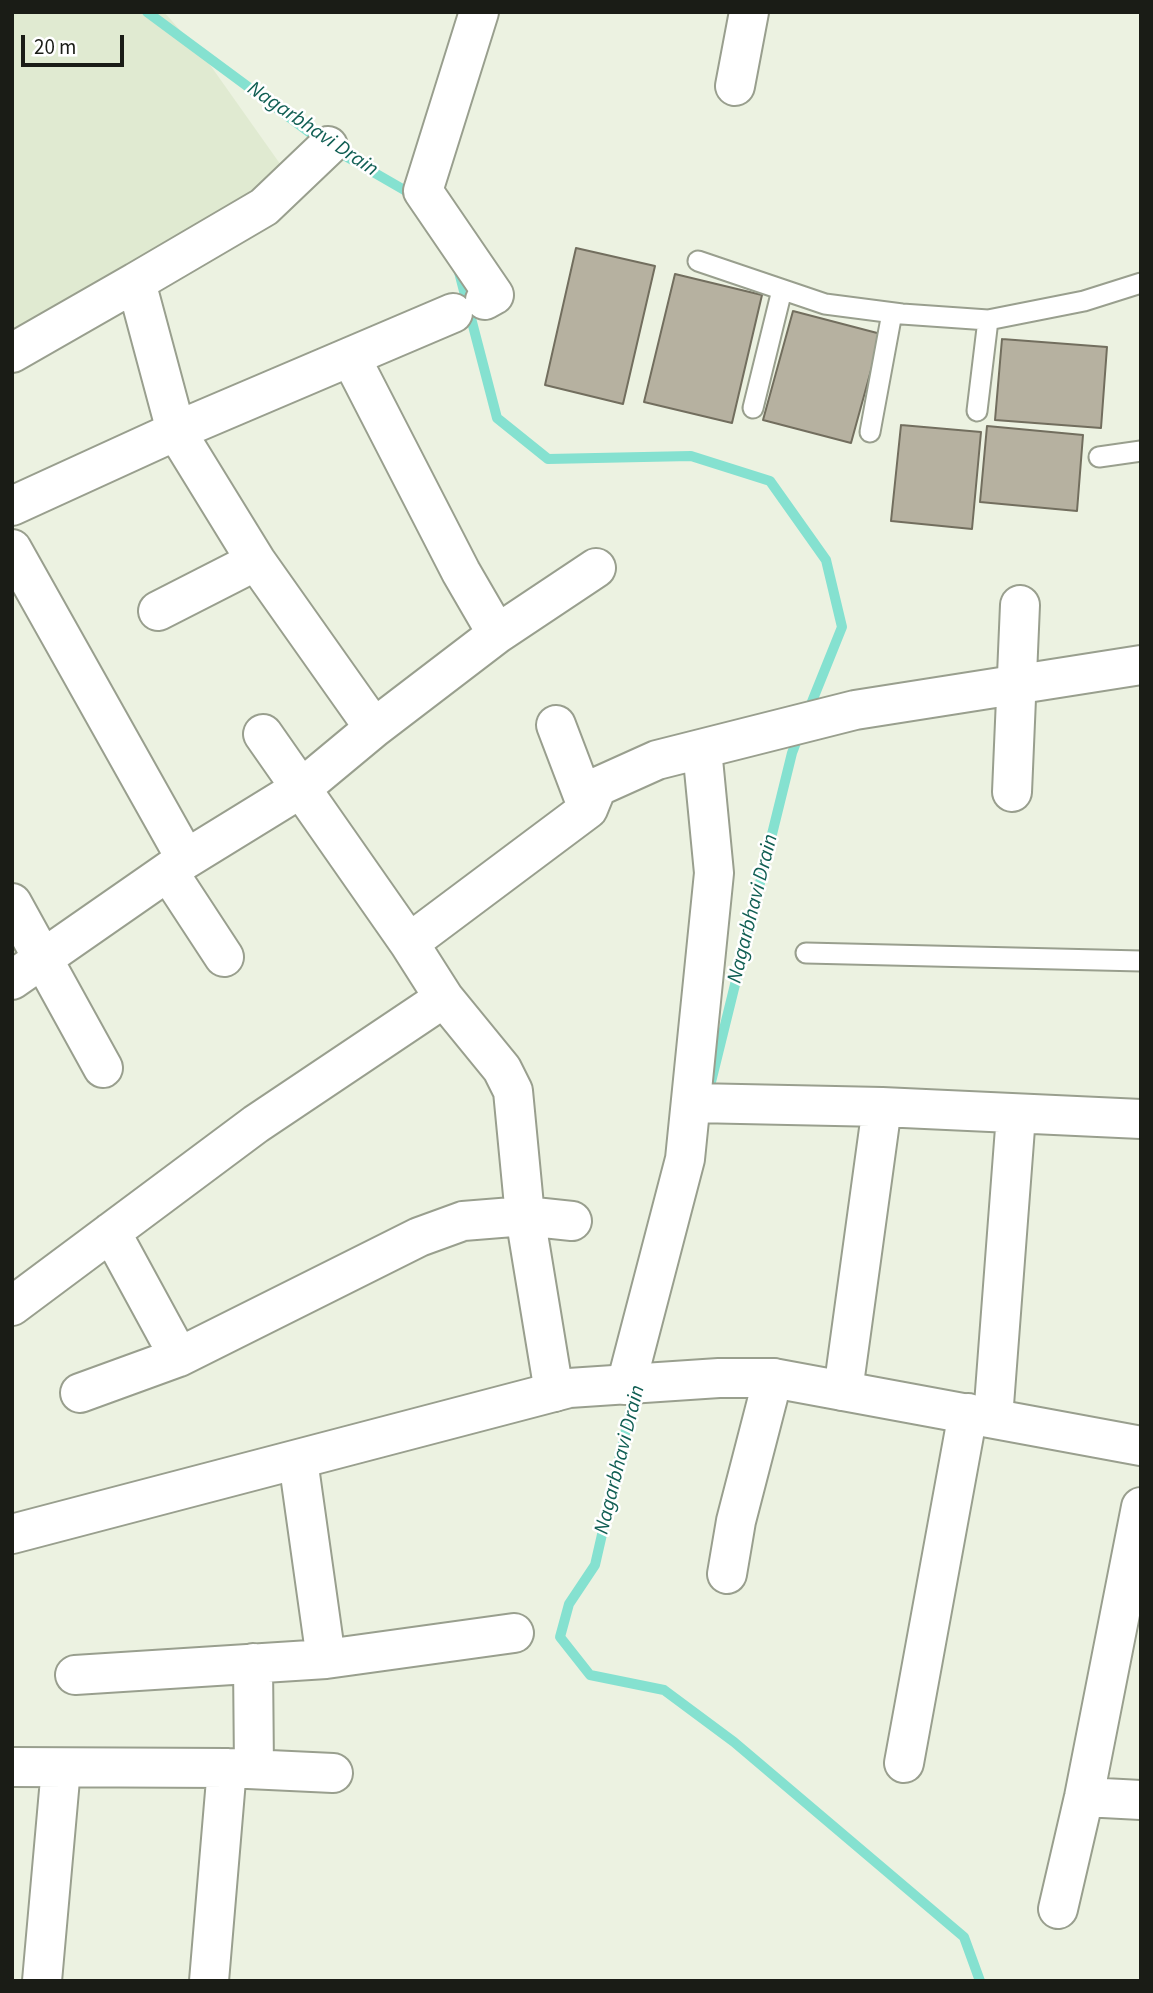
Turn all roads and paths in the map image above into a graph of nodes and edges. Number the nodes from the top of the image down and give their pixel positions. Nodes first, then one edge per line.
1 (479, 12) edge
2 (749, 12) edge
3 (735, 86) dead end
4 (328, 146) dead end
5 (698, 261) dead end
6 (136, 282) junction
7 (1141, 283) edge
8 (782, 290) junction
9 (892, 313) junction
10 (988, 320) junction
11 (12, 353) edge
12 (351, 358) junction
13 (753, 408) dead end
14 (977, 411) dead end
15 (176, 431) junction
16 (870, 432) dead end
17 (1141, 451) edge
18 (1100, 457) dead end
19 (12, 506) edge
20 (12, 549) edge
21 (256, 561) junction
22 (596, 568) dead end
23 (1020, 605) dead end
24 (158, 611) dead end
25 (497, 635) junction
26 (1141, 665) edge
27 (1017, 684) junction
28 (556, 725) dead end
29 (374, 728) junction
30 (263, 734) dead end
31 (702, 749) junction
32 (303, 787) junction
33 (1012, 792) dead end
34 (587, 809) junction
35 (177, 866) junction
36 (12, 903) edge
37 (409, 943) junction
38 (806, 953) dead end
39 (224, 957) dead end
40 (46, 958) junction
41 (1141, 961) edge
42 (12, 980) edge
43 (444, 998) junction
44 (103, 1068) dead end
45 (703, 1104) junction
46 (883, 1107) junction
47 (1016, 1115) junction
48 (1141, 1119) edge
49 (525, 1216) junction
50 (572, 1221) dead end
51 (111, 1232) junction
52 (12, 1306) edge
53 (178, 1357) junction
54 (773, 1378) junction
55 (626, 1385) junction
56 (561, 1390) junction
57 (843, 1391) junction
58 (79, 1393) dead end
59 (980, 1416) junction
60 (1141, 1446) edge
61 (298, 1460) junction
62 (1141, 1507) edge
63 (12, 1534) edge
64 (727, 1574) dead end
65 (513, 1633) dead end
66 (326, 1659) junction
67 (253, 1663) junction
68 (75, 1675) dead end
69 (904, 1763) dead end
70 (12, 1767) edge
71 (61, 1768) junction
72 (240, 1769) junction
73 (333, 1773) dead end
74 (1084, 1797) junction
75 (1141, 1800) edge
76 (1058, 1909) dead end
77 (42, 1981) edge
78 (208, 1981) edge

1 - 12 street
2 - 3 street
4 - 6 street
5 - 8 lane
6 - 11 street
6 - 15 street
7 - 10 lane
8 - 9 lane
8 - 13 lane
9 - 10 lane
9 - 16 lane
10 - 14 lane
12 - 15 street
12 - 25 street
15 - 19 street
15 - 21 street
17 - 18 lane
20 - 35 street
21 - 24 street
21 - 29 street
22 - 25 street
23 - 27 street
25 - 29 street
26 - 27 street
27 - 31 street
27 - 33 street
28 - 34 street
29 - 32 street
30 - 32 street
31 - 34 street
31 - 45 street
32 - 35 street
32 - 37 street
34 - 37 street
35 - 39 street
35 - 40 street
36 - 40 street
37 - 43 street
38 - 41 lane
40 - 42 street
40 - 44 street
43 - 49 street
43 - 51 street
45 - 46 street
45 - 55 street
46 - 47 street
46 - 57 street
47 - 48 street
47 - 59 street
49 - 50 street
49 - 53 street
49 - 56 street
51 - 52 street
51 - 53 street
53 - 58 street
54 - 55 street
54 - 57 street
54 - 64 street
55 - 56 street
56 - 61 street
57 - 59 street
59 - 60 street
59 - 69 street
61 - 63 street
61 - 66 street
62 - 74 street
65 - 66 street
66 - 67 street
67 - 68 street
67 - 72 street
70 - 71 street
71 - 72 street
71 - 77 street
72 - 73 street
72 - 78 street
74 - 75 street
74 - 76 street

